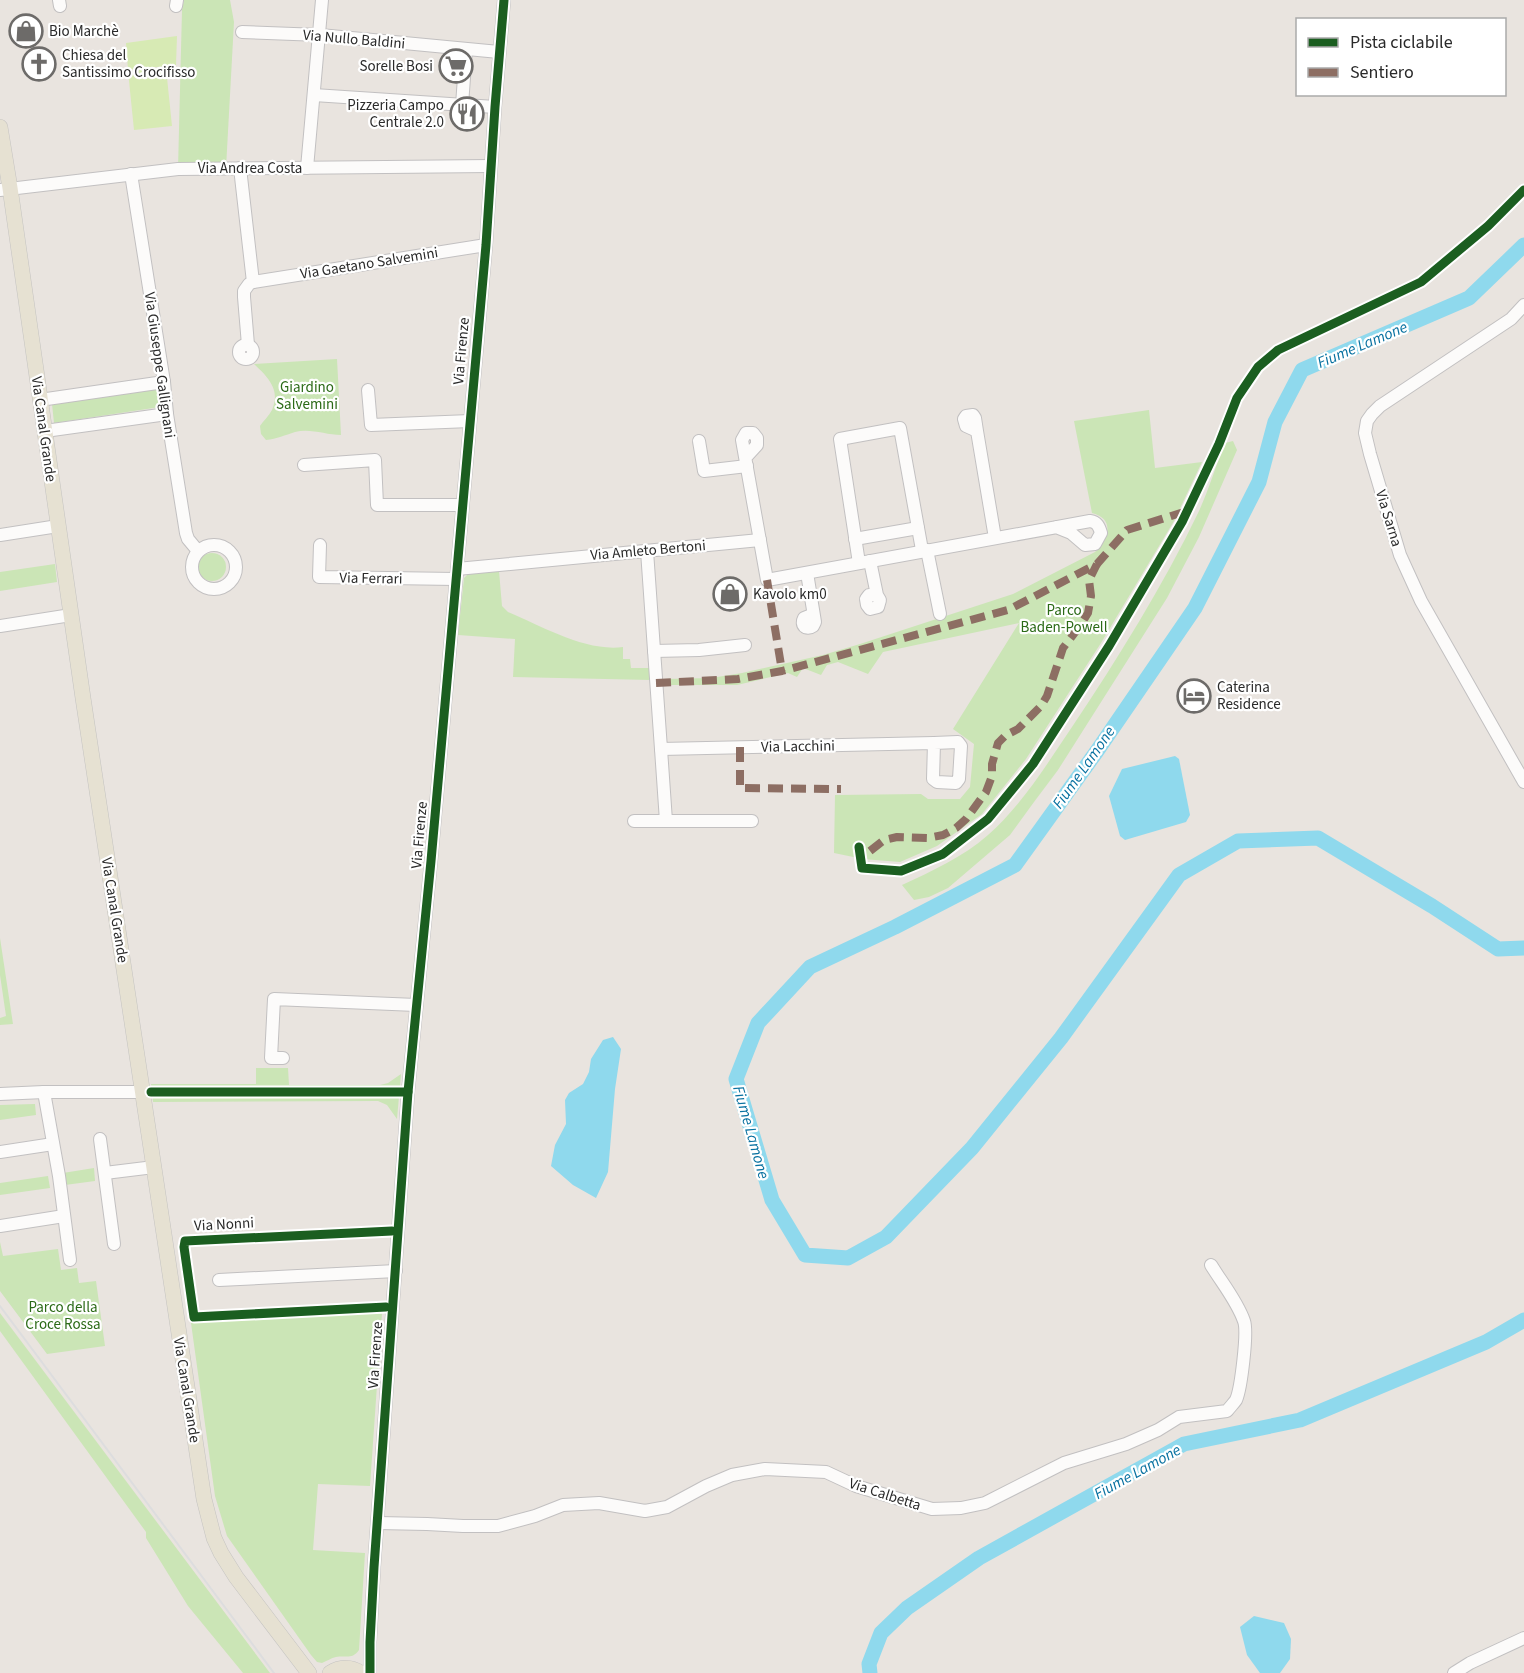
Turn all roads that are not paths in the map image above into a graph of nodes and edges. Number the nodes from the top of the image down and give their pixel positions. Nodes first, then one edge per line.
1 (322, 0) edge
2 (504, 0) edge
3 (242, 32) dead end
4 (320, 35) junction
5 (466, 50) junction
6 (499, 52) junction
7 (314, 95) junction
8 (462, 105) junction
9 (495, 107) junction
10 (0, 127) edge
11 (491, 166) junction
12 (240, 168) junction
13 (307, 168) junction
14 (131, 174) junction
15 (5, 189) edge
16 (486, 245) junction
17 (253, 282) junction
18 (1524, 305) edge
19 (248, 345) dead end
20 (164, 382) junction
21 (368, 390) dead end
22 (40, 400) junction
23 (167, 414) junction
24 (470, 421) junction
25 (45, 431) junction
26 (977, 431) dead end
27 (699, 441) dead end
28 (304, 465) dead end
29 (462, 505) junction
30 (58, 526) junction
31 (1056, 527) junction
32 (918, 528) junction
33 (0, 536) edge
34 (995, 538) junction
35 (855, 539) junction
36 (760, 540) junction
37 (320, 545) dead end
38 (647, 550) junction
39 (925, 550) junction
40 (198, 551) dead end
41 (865, 562) junction
42 (807, 573) junction
43 (456, 574) junction
44 (877, 595) dead end
45 (940, 614) dead end
46 (71, 615) junction
47 (813, 619) dead end
48 (0, 626) edge
49 (745, 645) dead end
50 (654, 651) junction
51 (934, 743) dead end
52 (661, 749) junction
53 (1524, 782) edge
54 (634, 821) dead end
55 (666, 821) junction
56 (752, 821) dead end
57 (416, 1005) junction
58 (272, 1058) dead end
59 (44, 1092) junction
60 (143, 1092) junction
61 (0, 1094) edge
62 (100, 1139) dead end
63 (53, 1144) junction
64 (0, 1152) edge
65 (154, 1167) junction
66 (105, 1173) junction
67 (64, 1216) junction
68 (0, 1226) edge
69 (114, 1244) dead end
70 (70, 1260) dead end
71 (1211, 1264) dead end
72 (396, 1271) junction
73 (219, 1280) dead end
74 (378, 1523) junction
75 (1524, 1638) edge
76 (370, 1642) junction
77 (306, 1668) edge
78 (358, 1671) edge
79 (327, 1672) edge
80 (370, 1673) edge
81 (1454, 1673) edge

1 - 4 street
2 - 6 street, Via Firenze
3 - 4 street, Via Nullo Baldini
4 - 5 street, Via Nullo Baldini
4 - 7 street
5 - 6 street, Via Nullo Baldini
5 - 8 street
6 - 9 street, Via Firenze
7 - 8 street
7 - 13 street
8 - 9 street
9 - 11 street, Via Firenze
10 - 15 main road, Via Canal Grande
11 - 13 street, Via Andrea Costa
11 - 16 street, Via Firenze
12 - 13 street, Via Andrea Costa
12 - 14 street, Via Andrea Costa
12 - 17 street
14 - 15 street, Via Andrea Costa
14 - 20 street, Via Giuseppe Gallignani
15 - 22 main road, Via Canal Grande
16 - 17 street, Via Gaetano Salvemini
16 - 24 street, Via Firenze
17 - 19 street
18 - 53 street, Via Sarna
20 - 22 street
20 - 23 street, Via Giuseppe Gallignani
21 - 24 street
22 - 25 main road, Via Canal Grande
23 - 25 street
23 - 40 street, Via Giuseppe Gallignani
24 - 29 street, Via Firenze
25 - 30 main road, Via Canal Grande
26 - 34 street
27 - 36 street
28 - 29 street
29 - 43 street, Via Firenze
30 - 33 street
30 - 46 main road, Via Canal Grande
31 - 31 street
31 - 34 street
32 - 35 street
32 - 35 street
32 - 39 street
34 - 39 street
35 - 41 street
36 - 38 street, Via Amleto Bertoni
36 - 42 street
37 - 43 street, Via Ferrari
38 - 43 street, Via Amleto Bertoni
38 - 50 street
39 - 41 street
39 - 45 street
41 - 42 street
41 - 44 street
42 - 47 street
43 - 57 street, Via Firenze
46 - 48 street
46 - 60 main road, Via Canal Grande
49 - 50 street
50 - 52 street
51 - 52 street, Via Lacchini
52 - 55 street
54 - 55 street
55 - 56 street
57 - 58 street
57 - 72 street, Via Firenze
59 - 60 street
59 - 61 street
59 - 63 street
60 - 65 main road, Via Canal Grande
62 - 66 street
63 - 64 street
63 - 67 street
65 - 66 street
65 - 77 main road, Via Canal Grande
66 - 69 street
67 - 68 street
67 - 70 street
71 - 74 street, Via Calbetta
72 - 73 street
72 - 74 street, Via Firenze
74 - 76 street, Via Firenze
75 - 81 street
76 - 78 street, Via Firenze
76 - 80 street, Via Firenze
77 - 79 main road, Via Canal Grande
78 - 79 main road

